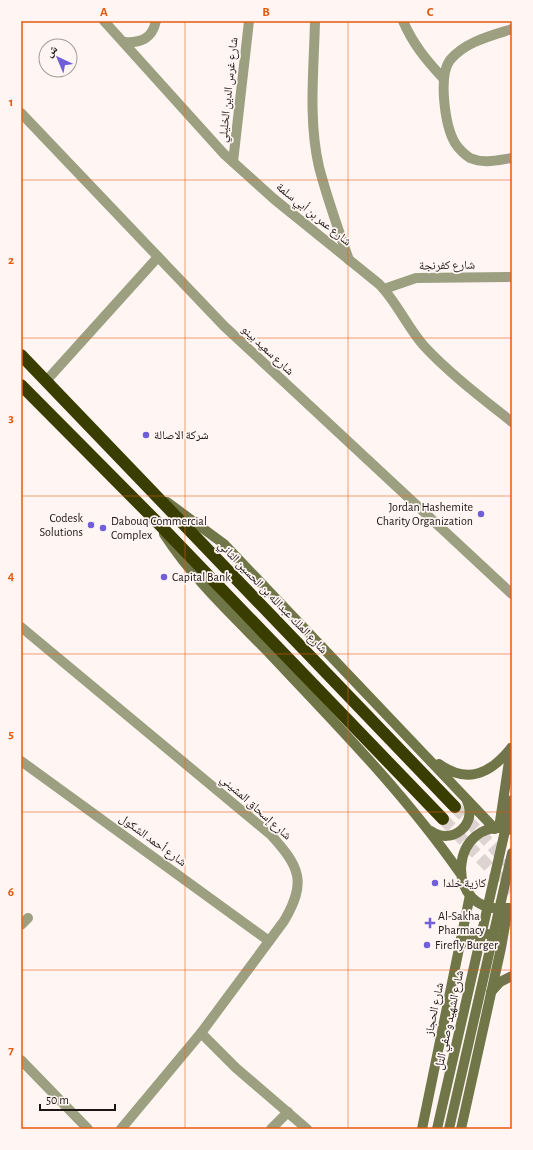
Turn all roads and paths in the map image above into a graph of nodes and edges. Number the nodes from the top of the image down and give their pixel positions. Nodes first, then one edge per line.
1 (104, 21) edge
2 (156, 21) edge
3 (249, 21) edge
4 (314, 21) edge
5 (403, 21) edge
6 (512, 29) edge
7 (124, 42) junction
8 (443, 78) junction
9 (21, 113) edge
10 (512, 158) edge
11 (233, 162) junction
12 (158, 257) junction
13 (349, 260) junction
14 (512, 277) edge
15 (384, 289) junction
16 (21, 355) edge
17 (46, 380) junction
18 (21, 385) edge
19 (512, 422) edge
20 (154, 494) junction
21 (157, 522) junction
22 (512, 593) edge
23 (21, 627) edge
24 (511, 745) edge
25 (426, 756) junction
26 (23, 766) edge
27 (508, 768) junction
28 (512, 784) edge
29 (466, 800) junction
30 (512, 800) edge
31 (455, 807) tunnel mouth
32 (443, 819) tunnel mouth
33 (497, 828) junction
34 (512, 830) edge
35 (431, 831) junction
36 (512, 853) edge
37 (460, 873) junction
38 (470, 895) junction
39 (511, 908) edge
40 (269, 941) junction
41 (501, 948) junction
42 (459, 952) junction
43 (512, 976) edge
44 (491, 992) junction
45 (201, 1033) junction
46 (21, 1060) edge
47 (288, 1112) junction
48 (88, 1129) edge
49 (121, 1129) edge
50 (271, 1129) edge
51 (307, 1129) edge
52 (422, 1129) edge
53 (437, 1129) edge
54 (449, 1129) edge
55 (461, 1129) edge

1 - 7 street, شارع عمر بن أبي سلمة
2 - 7 street
3 - 11 street, شارع غرس الدين الخليلي
4 - 13 street
5 - 8 street
6 - 8 street
7 - 11 street, شارع عمر بن أبي سلمة
8 - 10 street
9 - 12 street, شارع سعيد بينو
11 - 13 street, شارع عمر بن أبي سلمة
12 - 17 street
12 - 22 street, شارع سعيد بينو
13 - 15 street, شارع عمر بن أبي سلمة
14 - 15 street, شارع كفرنجة
15 - 19 street, شارع عمر بن أبي سلمة
16 - 17 highway, شارع الملك عبدالله بن الحسين الثاني
17 - 20 highway, شارع الملك عبدالله بن الحسين الثاني
18 - 21 highway
20 - 25 street
20 - 31 highway, شارع الملك عبدالله بن الحسين الثاني
21 - 32 highway
21 - 35 street
23 - 40 street, شارع إسحاق المشيني
24 - 25 street
24 - 27 street
25 - 29 street
26 - 40 street, شارع أحمد الشكول
27 - 28 street
27 - 33 street
29 - 33 street
29 - 35 street
30 - 53 street, شارع الشهيد وصفي التل, bridge
33 - 34 street
33 - 37 street
35 - 37 street
36 - 54 street, شارع الشهيد وصفي التل, bridge
37 - 38 street
38 - 39 street
38 - 42 street, شارع الحجاز
39 - 41 street
40 - 45 street, شارع إسحاق المشيني
41 - 42 street
41 - 44 street
42 - 52 street, شارع الحجاز
43 - 44 street
44 - 55 street
45 - 47 street
45 - 49 street, شارع إسحاق المشيني
46 - 48 street
47 - 50 street
47 - 51 street

